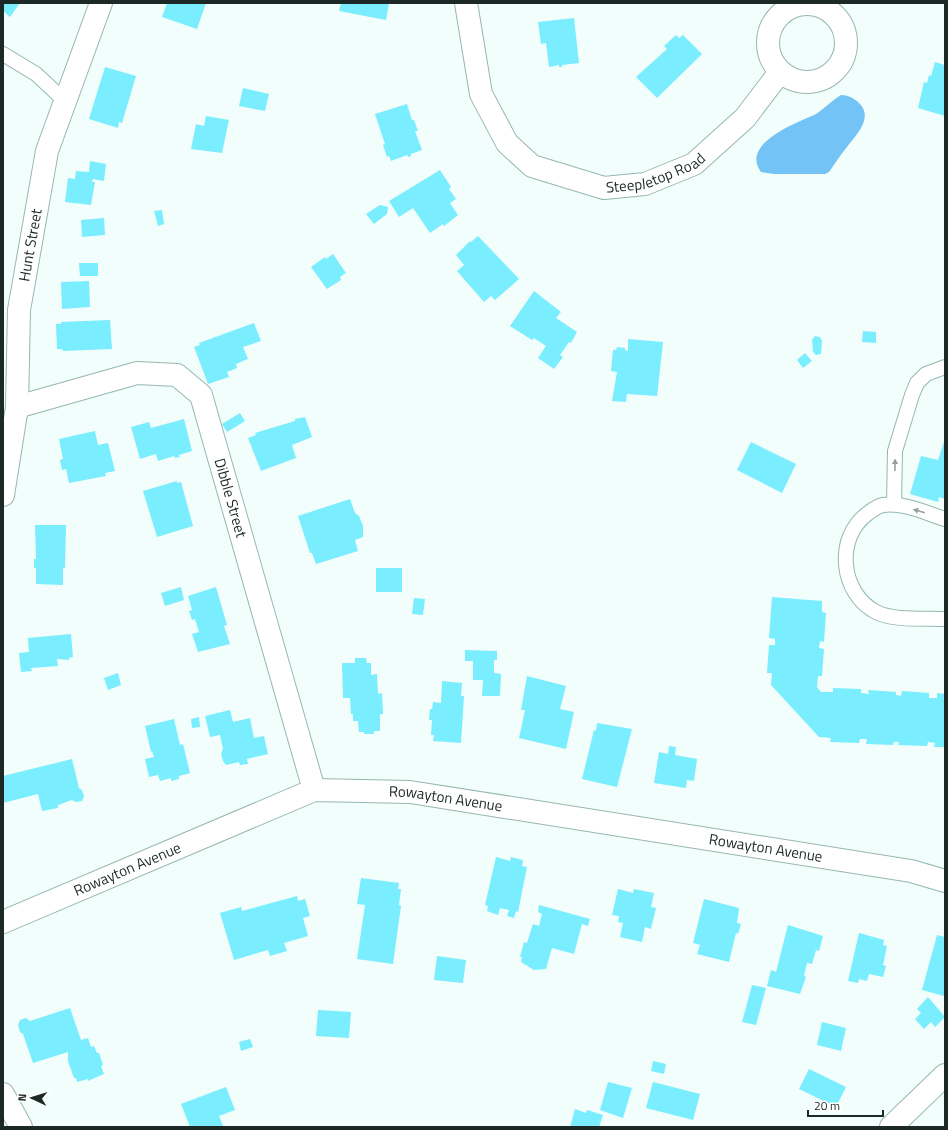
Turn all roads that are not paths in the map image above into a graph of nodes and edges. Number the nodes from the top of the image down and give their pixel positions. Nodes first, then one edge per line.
1 (101, 3) edge
2 (466, 3) edge
3 (3, 54) edge
4 (780, 72) dead end
5 (65, 101) junction
6 (945, 367) edge
7 (17, 407) junction
8 (3, 495) edge
9 (894, 504) junction
10 (945, 519) edge
11 (945, 619) edge
12 (314, 790) junction
13 (945, 870) edge
14 (911, 871) junction
15 (945, 881) edge
16 (3, 922) edge
17 (945, 1075) edge
18 (3, 1094) edge
19 (21, 1127) edge
20 (891, 1127) edge

1 - 5 street, Hunt Street
2 - 4 street, Steepletop Road
3 - 5 lane
5 - 7 street, Hunt Street
9 -> 6 lane
7 - 8 street, Hunt Street
7 - 12 street, Dibble Street
10 -> 9 lane
9 - 11 lane
12 - 14 street, Rowayton Avenue
12 - 16 street, Rowayton Avenue
13 - 14 street, Rowayton Avenue
14 - 15 street, Rowayton Avenue
17 - 20 street
18 - 19 street

